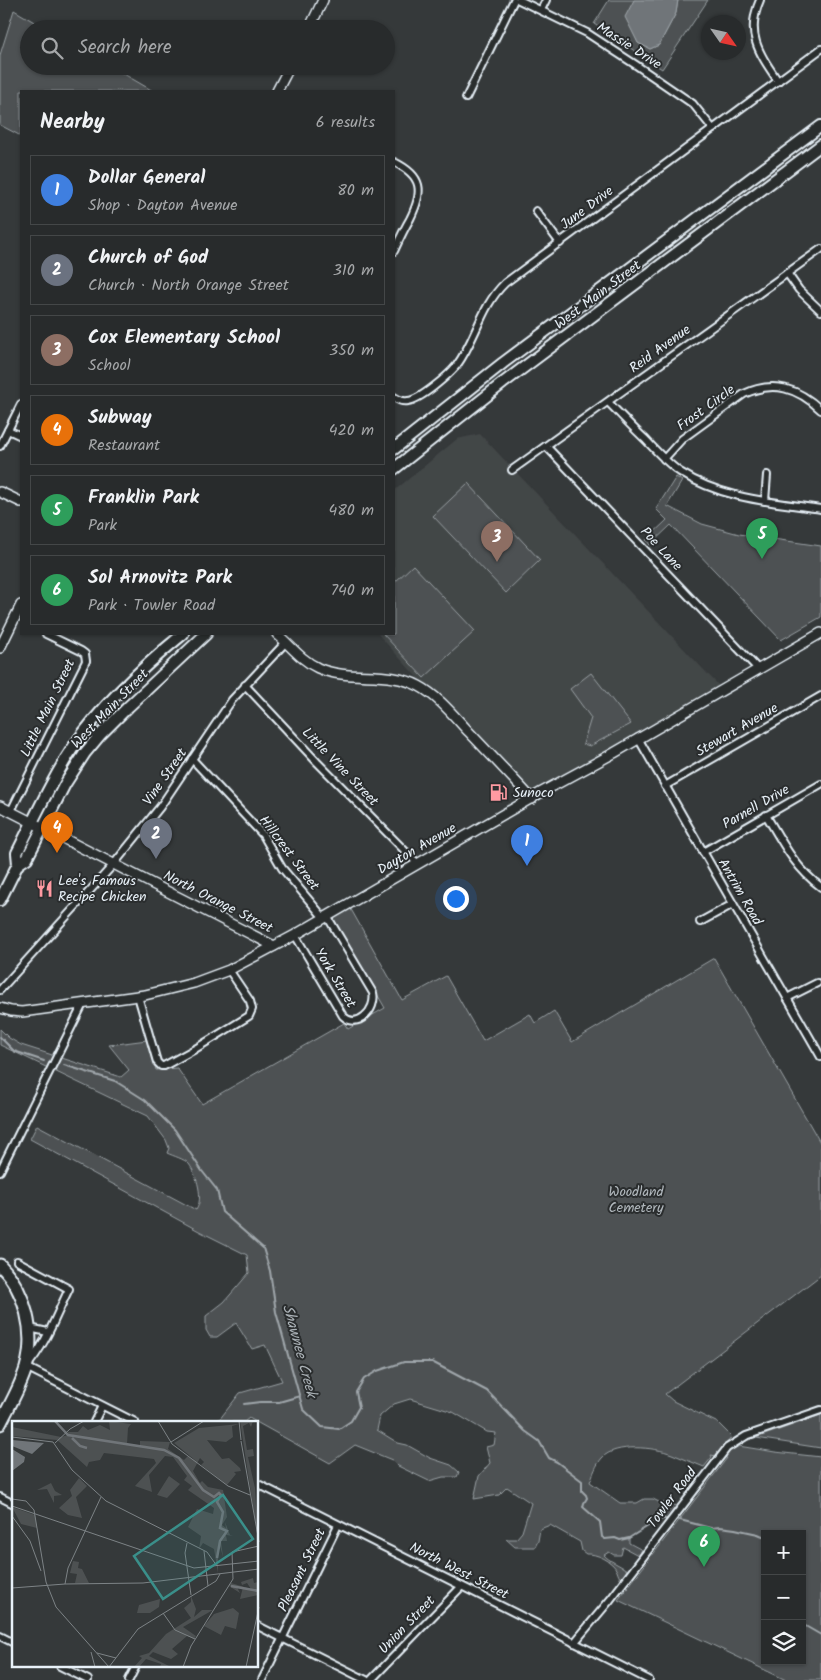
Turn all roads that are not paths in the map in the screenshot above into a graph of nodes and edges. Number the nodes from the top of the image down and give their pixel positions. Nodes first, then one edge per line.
1 (323, 0) edge
2 (514, 0) edge
3 (519, 0) edge
4 (546, 0) edge
5 (760, 0) edge
6 (541, 10) junction
7 (313, 20) edge
8 (821, 48) edge
9 (285, 75) edge
10 (778, 81) junction
11 (278, 90) edge
12 (466, 98) dead end
13 (821, 126) edge
14 (713, 129) junction
15 (821, 145) edge
16 (395, 162) edge
17 (536, 211) dead end
18 (560, 243) junction
19 (395, 249) edge
20 (821, 249) edge
21 (787, 273) junction
22 (821, 311) edge
23 (395, 398) edge
24 (608, 402) junction
25 (20, 406) edge
26 (821, 410) edge
27 (8, 430) junction
28 (20, 436) edge
29 (0, 446) edge
30 (546, 446) junction
31 (395, 448) edge
32 (664, 459) junction
33 (395, 469) edge
34 (512, 470) dead end
35 (767, 475) dead end
36 (0, 492) edge
37 (764, 501) junction
38 (20, 502) edge
39 (821, 509) edge
40 (18, 620) edge
41 (821, 633) edge
42 (48, 635) edge
43 (182, 635) edge
44 (205, 635) edge
45 (279, 635) edge
46 (286, 642) junction
47 (0, 648) edge
48 (758, 670) junction
49 (245, 685) junction
50 (821, 696) edge
51 (638, 738) junction
52 (192, 759) junction
53 (821, 784) edge
54 (665, 786) junction
55 (532, 799) junction
56 (0, 806) edge
57 (11, 811) junction
58 (766, 815) junction
59 (32, 822) junction
60 (42, 828) junction
61 (703, 852) junction
62 (18, 864) junction
63 (114, 864) junction
64 (418, 864) junction
65 (821, 887) edge
66 (0, 900) edge
67 (733, 904) junction
68 (326, 917) junction
69 (700, 922) dead end
70 (295, 935) junction
71 (274, 946) junction
72 (229, 970) junction
73 (817, 983) dead end
74 (0, 990) edge
75 (138, 996) junction
76 (787, 998) junction
77 (83, 1004) junction
78 (0, 1008) edge
79 (821, 1057) edge
80 (0, 1171) edge
81 (17, 1261) dead end
82 (0, 1265) edge
83 (30, 1328) junction
84 (48, 1332) junction
85 (26, 1367) junction
86 (102, 1406) junction
87 (821, 1410) edge
88 (94, 1421) edge
89 (133, 1421) edge
90 (0, 1424) edge
91 (259, 1485) edge
92 (0, 1497) edge
93 (12, 1503) edge
94 (338, 1525) junction
95 (461, 1587) junction
96 (259, 1626) edge
97 (0, 1636) edge
98 (282, 1638) junction
99 (12, 1642) edge
100 (574, 1644) junction
101 (64, 1668) edge
102 (135, 1668) edge
103 (88, 1680) edge
104 (129, 1680) edge
105 (262, 1680) edge
106 (366, 1680) edge
107 (371, 1680) edge
108 (649, 1680) edge

1 - 7 main road
2 - 12 street
3 - 6 street, Massie Drive
4 - 6 street
5 - 10 street
6 - 14 street, Massie Drive
8 - 10 street, June Drive
9 - 11 main road
10 - 14 street, June Drive
13 - 31 main road, West Main Street
14 - 18 street, June Drive
15 - 33 main road, West Main Street
16 - 19 street
17 - 18 street
18 - 23 street, June Drive
20 - 21 street, Reid Avenue
21 - 22 street
21 - 24 street, Reid Avenue
24 - 30 street, Reid Avenue
24 - 32 street
25 - 27 street
26 - 32 street, Frost Circle
27 - 28 street
27 - 29 street
30 - 34 street, Reid Avenue
30 - 48 street, Poe Lane
32 - 37 street
35 - 37 street
36 - 38 main road
37 - 39 street
40 - 47 main road
41 - 48 main road, Dayton Avenue
42 - 57 street, Little Main Street
43 - 59 main road, West Main Street
44 - 60 main road, West Main Street
45 - 46 main road
46 - 49 street, Vine Street
46 - 55 main road
48 - 51 main road, Dayton Avenue
49 - 52 street, Vine Street
49 - 64 street, Little Vine Street
50 - 54 street, Stewart Avenue
51 - 54 street, Antrim Road
51 - 55 main road, Dayton Avenue
52 - 63 street, Vine Street
52 - 68 street, Hillcrest Street
53 - 58 street, Parnell Drive
54 - 61 street, Antrim Road
55 - 64 main road, Dayton Avenue
56 - 57 main road, North Orange Street
57 - 59 main road, North Orange Street
58 - 61 street, Parnell Drive
58 - 65 street
59 - 60 main road, North Orange Street
59 - 62 main road, West Main Street
60 - 62 main road, West Main Street
60 - 63 main road, North Orange Street
61 - 67 street, Antrim Road
62 - 66 main road, West Main Street
63 - 71 main road, North Orange Street
63 - 74 street, Vine Street
64 - 68 main road, Dayton Avenue
67 - 69 street
67 - 76 street, Antrim Road
68 - 70 main road, Dayton Avenue
68 - 70 street, York Street
70 - 71 main road, Dayton Avenue
71 - 72 main road, Dayton Avenue
72 - 75 main road, Dayton Avenue
72 - 75 street
73 - 76 street
75 - 77 main road, Dayton Avenue
76 - 79 street, Antrim Road
77 - 78 main road, Dayton Avenue
77 - 80 street
81 - 84 street
82 - 83 highway
83 - 84 street
83 - 85 highway
84 - 85 street
85 - 86 street
85 - 90 highway
86 - 88 street
86 - 89 street
87 - 100 street, Towler Road
91 - 94 street, North West Street
92 - 93 street
94 - 95 street, North West Street
94 - 98 street, Pleasant Street
95 - 100 street, North West Street
95 - 107 street, Union Street
96 - 98 street
97 - 99 street
98 - 105 street, Pleasant Street
98 - 106 street
100 - 108 street, North West Street
101 - 103 street
102 - 104 street

